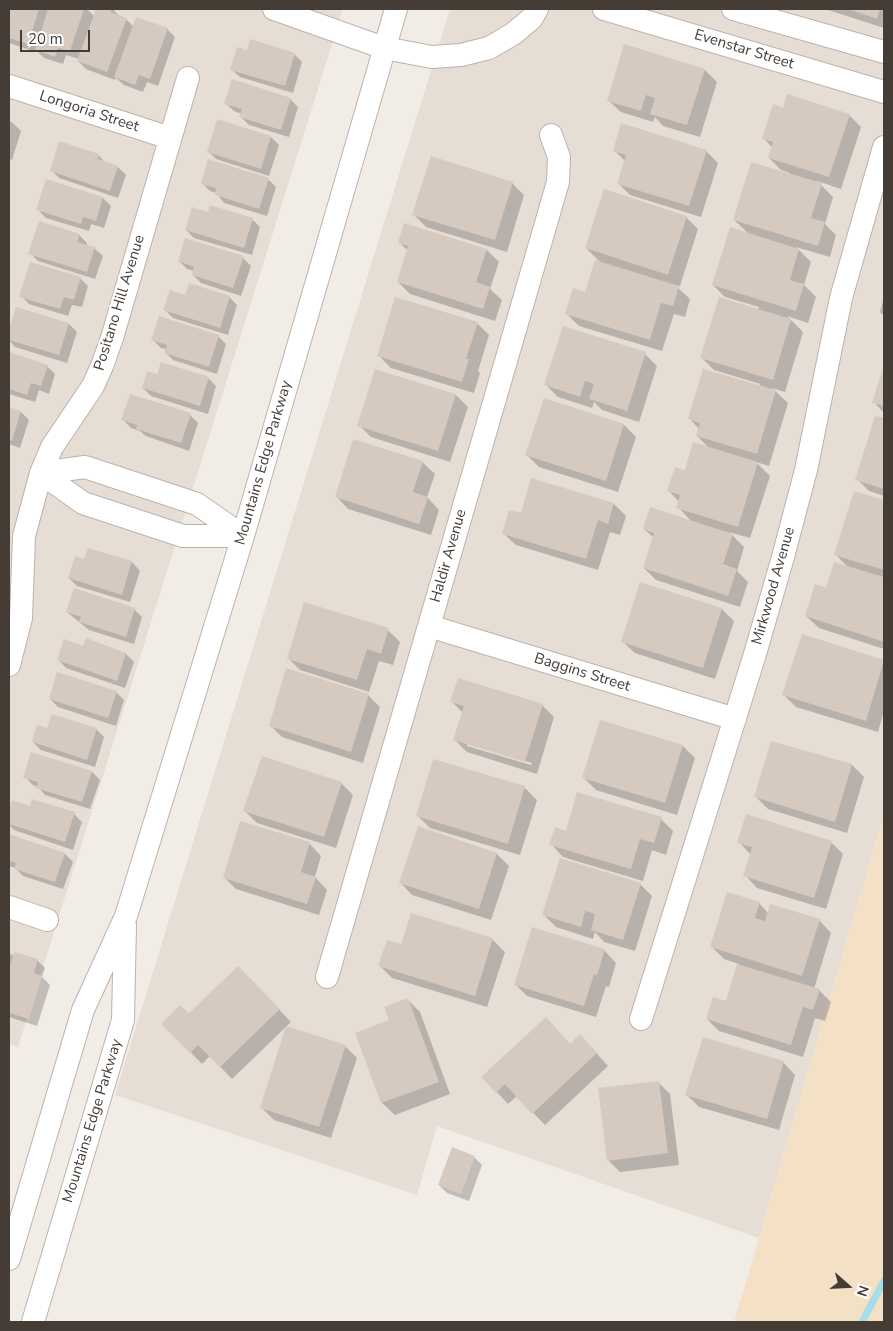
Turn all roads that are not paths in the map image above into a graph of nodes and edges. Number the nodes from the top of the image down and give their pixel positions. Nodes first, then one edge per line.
1 (274, 9) edge
2 (396, 9) edge
3 (537, 9) edge
4 (604, 9) edge
5 (733, 9) edge
6 (384, 48) junction
7 (884, 52) edge
8 (188, 78) dead end
9 (9, 86) edge
10 (884, 92) edge
11 (551, 135) dead end
12 (170, 138) junction
13 (884, 147) edge
14 (41, 473) junction
15 (243, 536) junction
16 (428, 626) junction
17 (9, 665) edge
18 (735, 720) junction
19 (9, 907) edge
20 (126, 916) junction
21 (47, 920) dead end
22 (327, 977) dead end
23 (641, 1018) dead end
24 (9, 1259) edge
25 (33, 1322) edge

1 - 6 street
2 - 6 street, Mountains Edge Parkway
3 - 6 street
4 - 10 street, Evenstar Street
5 - 7 street
6 - 15 street, Mountains Edge Parkway
8 - 12 street, Positano Hill Avenue
9 - 12 street, Longoria Street
11 - 16 street, Haldir Avenue
12 - 14 street, Positano Hill Avenue
13 - 18 street, Mirkwood Avenue
14 - 15 street
14 - 15 street
14 - 17 street, Positano Hill Avenue
15 - 20 street, Mountains Edge Parkway
16 - 18 street, Baggins Street
16 - 22 street, Haldir Avenue
18 - 23 street, Mirkwood Avenue
19 - 21 street
20 - 24 street, Mountains Edge Parkway
20 - 25 street, Mountains Edge Parkway

